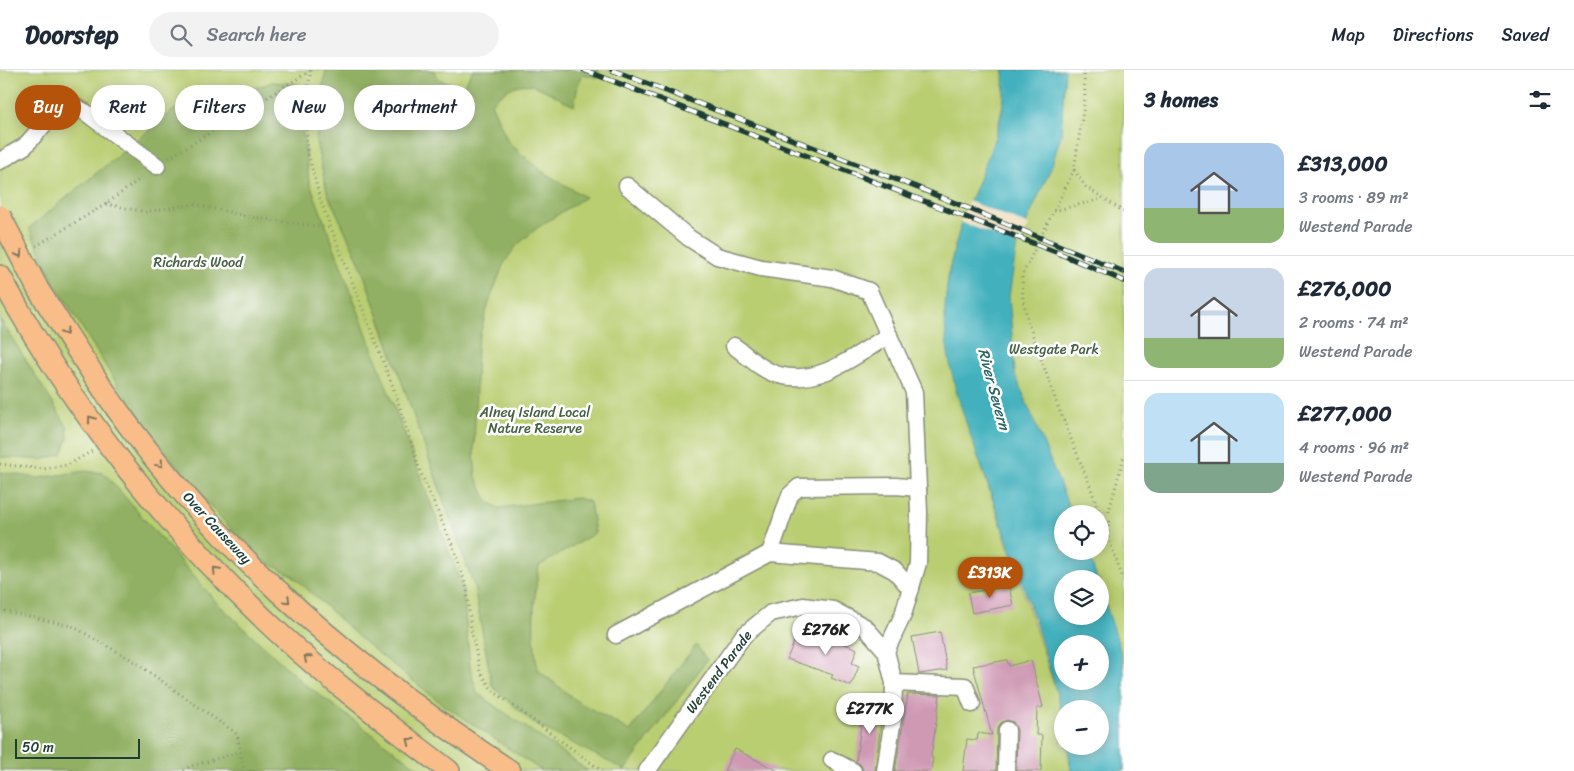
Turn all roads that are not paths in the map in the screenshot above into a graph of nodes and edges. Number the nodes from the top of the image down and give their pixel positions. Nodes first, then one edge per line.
1 (0, 161) edge
2 (157, 166) road end
3 (627, 186) dead end
4 (0, 216) edge
5 (0, 276) edge
6 (889, 335) junction
7 (734, 346) dead end
8 (130, 427) junction
9 (108, 442) junction
10 (918, 488) junction
11 (770, 553) junction
12 (910, 589) junction
13 (616, 635) dead end
14 (886, 651) junction
15 (894, 683) junction
16 (404, 697) junction
17 (972, 704) dead end
18 (1007, 730) dead end
19 (832, 760) dead end
20 (449, 771) edge
21 (488, 771) edge
22 (510, 771) edge
23 (646, 771) edge
24 (853, 771) edge
25 (886, 771) edge
26 (1006, 771) edge

1 - 2 street
3 - 6 street
4 -> 8 main road, Over Causeway, bridge
9 -> 5 main road, Over Causeway
6 - 7 street
6 - 10 street
8 - 9 main road
8 -> 16 main road, Over Causeway
20 -> 9 main road, Over Causeway
10 - 11 street
10 - 12 street
11 - 12 street
11 - 13 street
12 - 14 street
14 - 15 street, Westend Parade
14 - 23 street, Westend Parade
15 - 17 street
15 - 25 street, Westend Parade
16 - 21 main road
16 - 22 main road, Over Causeway
18 - 26 street
19 - 24 street

